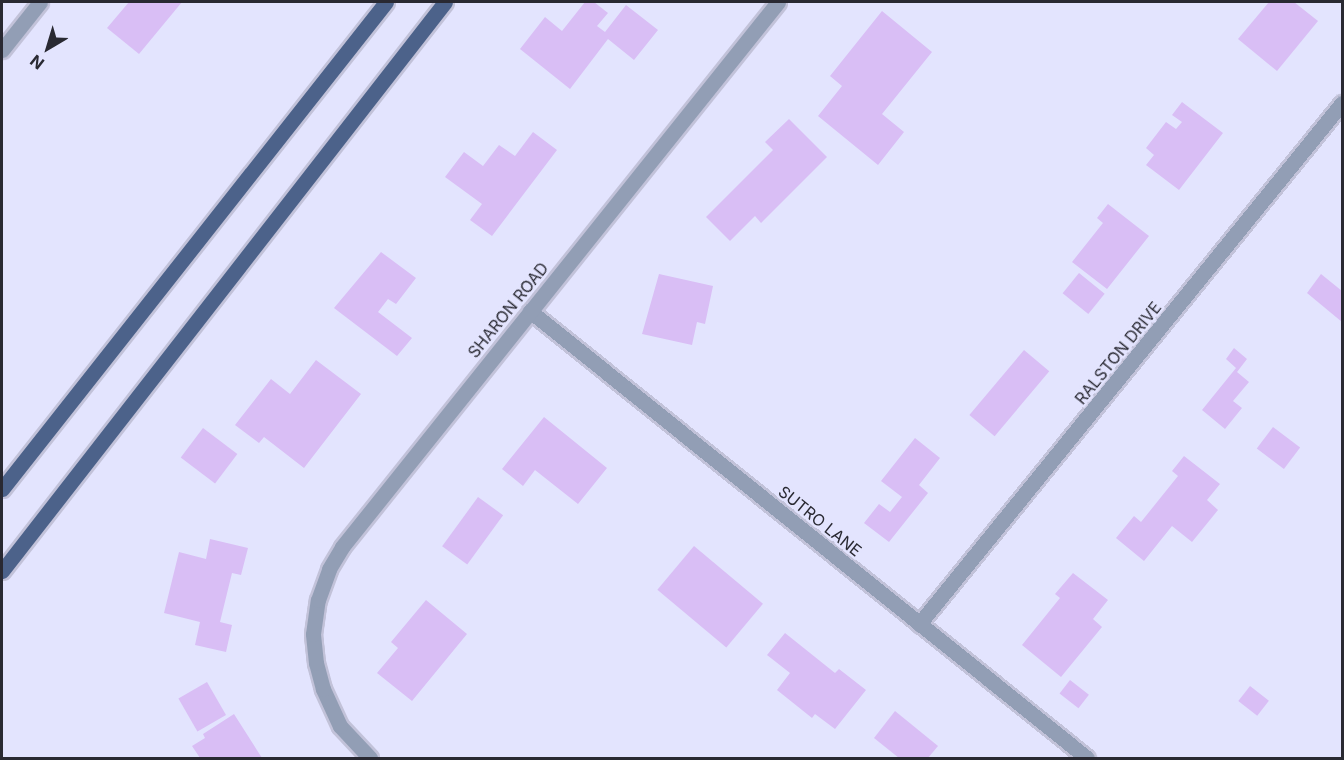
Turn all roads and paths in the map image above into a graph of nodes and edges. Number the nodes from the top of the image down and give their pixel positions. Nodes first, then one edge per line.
1 (40, 2) edge
2 (386, 2) edge
3 (445, 2) edge
4 (778, 2) edge
5 (2, 50) edge
6 (1342, 104) edge
7 (530, 311) junction
8 (2, 489) edge
9 (2, 571) edge
10 (919, 624) junction
11 (370, 759) edge
12 (1087, 759) edge

1 - 5 street
2 - 8 main road
3 - 9 main road
4 - 7 street, SHARON ROAD
6 - 10 street, RALSTON DRIVE
7 - 10 street, SUTRO LANE
7 - 11 street, SHARON ROAD
10 - 12 street, SUTRO LANE

